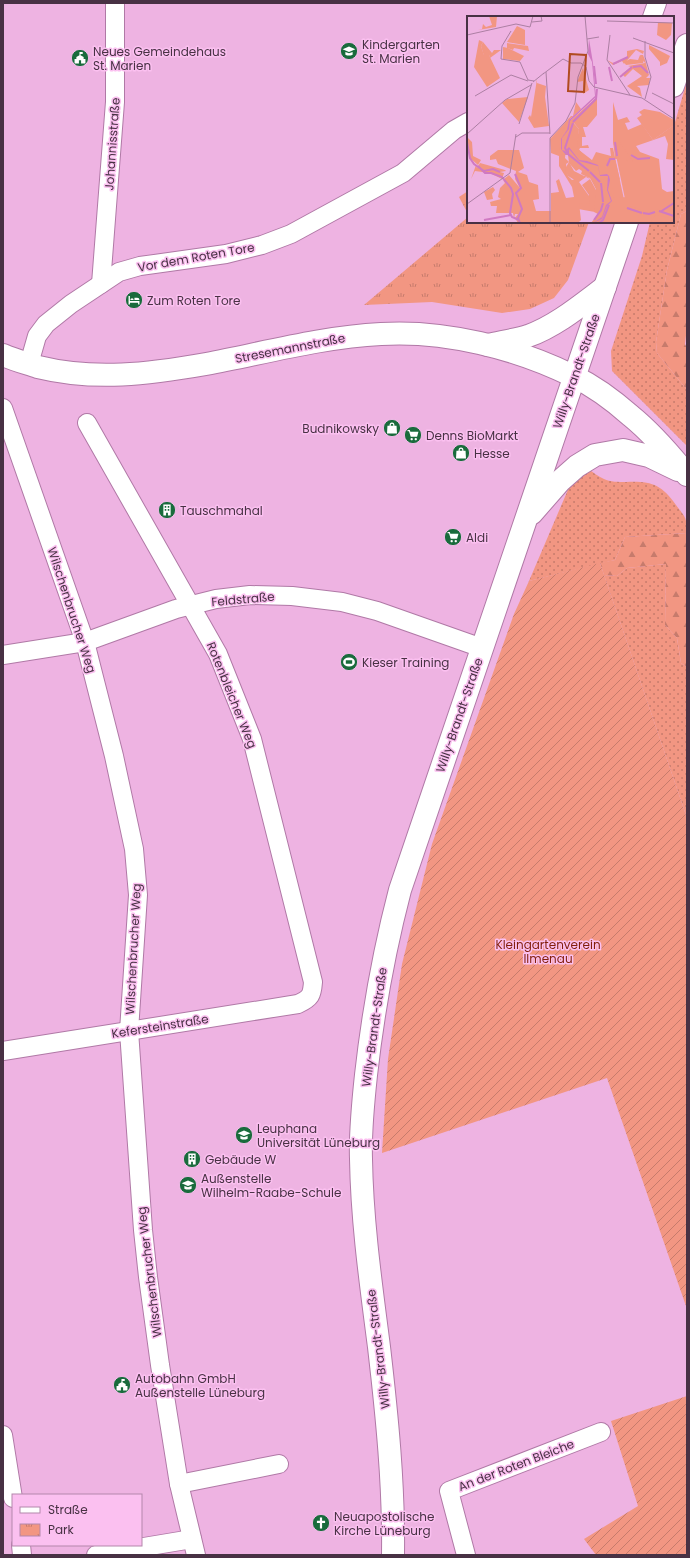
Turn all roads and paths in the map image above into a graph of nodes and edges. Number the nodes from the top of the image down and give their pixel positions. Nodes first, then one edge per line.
1 (115, 3) edge
2 (657, 3) edge
3 (652, 16) edge
4 (687, 45) edge
5 (674, 83) edge
6 (467, 123) edge
7 (627, 223) edge
8 (100, 284) junction
9 (605, 287) junction
10 (488, 345) junction
11 (4, 358) edge
12 (29, 364) junction
13 (574, 376) junction
14 (3, 408) edge
15 (87, 422) dead end
16 (687, 475) edge
17 (526, 520) junction
18 (190, 605) junction
19 (85, 642) junction
20 (482, 648) junction
21 (3, 655) edge
22 (312, 992) joint
23 (129, 1031) junction
24 (3, 1051) edge
25 (601, 1432) dead end
26 (3, 1435) edge
27 (279, 1464) dead end
28 (179, 1484) junction
29 (12, 1494) edge
30 (194, 1547) edge
31 (96, 1555) edge
32 (393, 1555) edge
33 (466, 1555) edge

1 - 8 street, Johannisstraße
2 - 3 street
4 - 5 main road
6 - 8 street, Vor dem Roten Tore
7 - 9 main road, Willy-Brandt-Straße
8 - 12 street, Vor dem Roten Tore
9 - 10 main road
9 - 13 main road, Willy-Brandt-Straße
10 - 12 main road, Stresemannstraße
10 - 13 main road, Stresemannstraße
11 - 12 main road, Stresemannstraße
13 - 16 main road, Stresemannstraße
13 - 17 main road, Willy-Brandt-Straße
14 - 19 street, Wilschenbrucher Weg
15 - 18 street, Rotenbleicher Weg
16 - 17 main road, Willy-Brandt-Straße
17 - 20 main road, Willy-Brandt-Straße
18 - 19 street, Feldstraße
18 - 20 street, Feldstraße
18 - 22 street, Rotenbleicher Weg
19 - 21 street, Feldstraße
19 - 23 street, Wilschenbrucher Weg
20 - 32 main road, Willy-Brandt-Straße
22 - 23 street, Kefersteinstraße
23 - 24 street, Kefersteinstraße
23 - 28 street, Wilschenbrucher Weg
25 - 33 street, An der Roten Bleiche
26 - 29 street
27 - 28 street
28 - 30 street, Wilschenbrucher Weg
30 - 31 street

